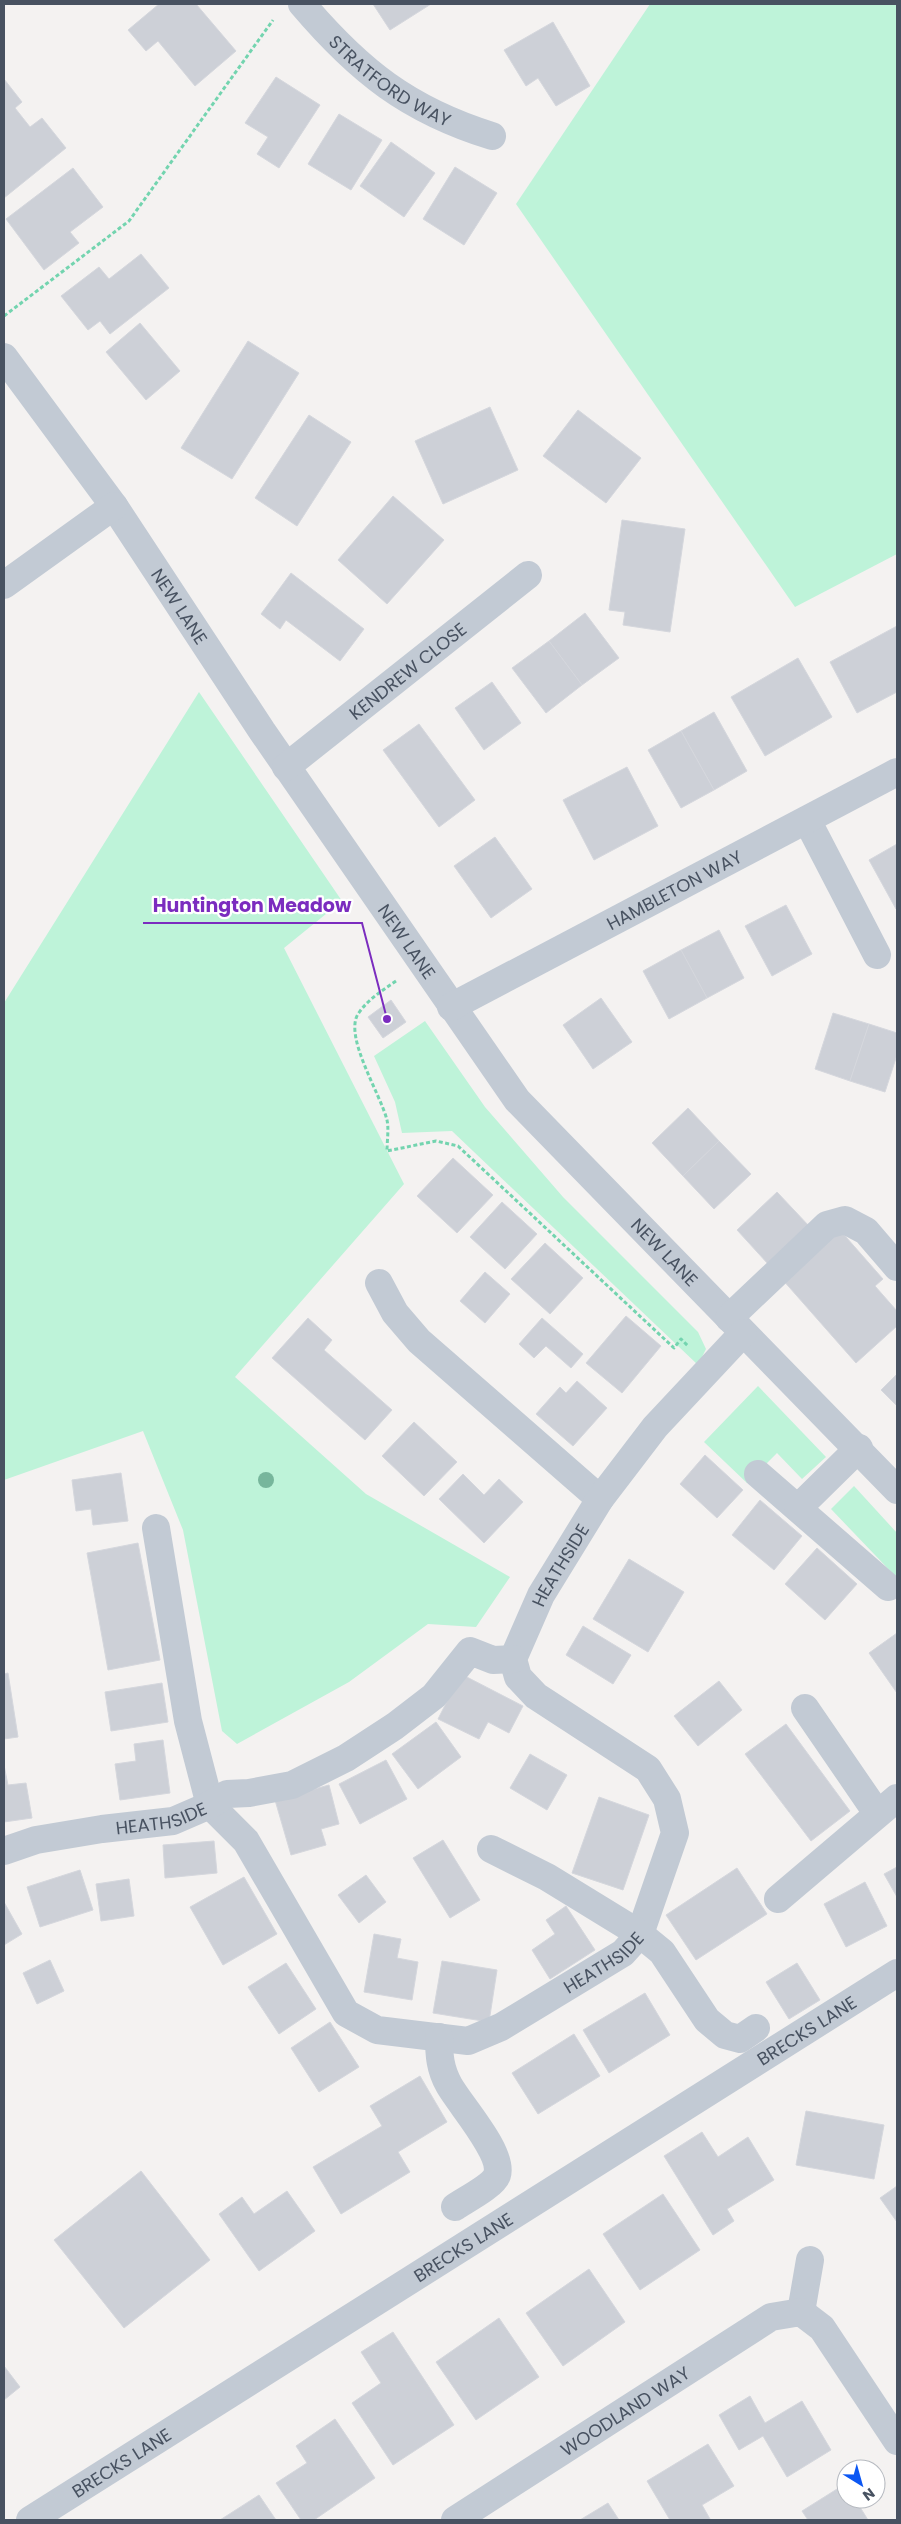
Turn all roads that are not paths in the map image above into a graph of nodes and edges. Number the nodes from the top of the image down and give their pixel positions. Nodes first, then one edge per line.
1 (302, 4) edge
2 (492, 136) dead end
3 (4, 357) edge
4 (114, 506) junction
5 (528, 575) dead end
6 (4, 585) edge
7 (286, 767) junction
8 (897, 772) edge
9 (807, 820) junction
10 (877, 955) dead end
11 (451, 1007) junction
12 (897, 1267) edge
13 (379, 1284) dead end
14 (736, 1325) junction
15 (859, 1448) junction
16 (758, 1474) dead end
17 (897, 1490) edge
18 (600, 1499) junction
19 (798, 1508) junction
20 (156, 1528) dead end
21 (888, 1587) dead end
22 (513, 1659) junction
23 (805, 1708) dead end
24 (210, 1805) junction
25 (887, 1806) edge
26 (491, 1849) dead end
27 (4, 1851) edge
28 (778, 1900) dead end
29 (640, 1934) junction
30 (897, 1973) edge
31 (756, 2028) dead end
32 (439, 2037) junction
33 (455, 2207) dead end
34 (810, 2260) dead end
35 (801, 2312) junction
36 (897, 2441) edge
37 (460, 2519) edge
38 (30, 2520) edge

1 - 2 street, STRATFORD WAY
3 - 4 street, NEW LANE
4 - 6 street
4 - 7 street, NEW LANE
5 - 7 street, KENDREW CLOSE
7 - 11 street, NEW LANE
8 - 9 street, HAMBLETON WAY
9 - 10 street
9 - 11 street, HAMBLETON WAY
11 - 14 street, NEW LANE
12 - 14 street, HEATHSIDE
13 - 18 street
14 - 15 street, NEW LANE
14 - 18 street, HEATHSIDE
15 - 17 street, NEW LANE
15 - 19 street
16 - 19 street
18 - 22 street, HEATHSIDE
19 - 21 street
20 - 24 street
22 - 24 street
22 - 29 street, HEATHSIDE
23 - 25 street
24 - 27 street, HEATHSIDE
24 - 32 street, HEATHSIDE
25 - 28 street
26 - 29 street
29 - 31 street
29 - 32 street, HEATHSIDE
30 - 38 street, BRECKS LANE
32 - 33 street
34 - 35 street
35 - 36 street
35 - 37 street, WOODLAND WAY

